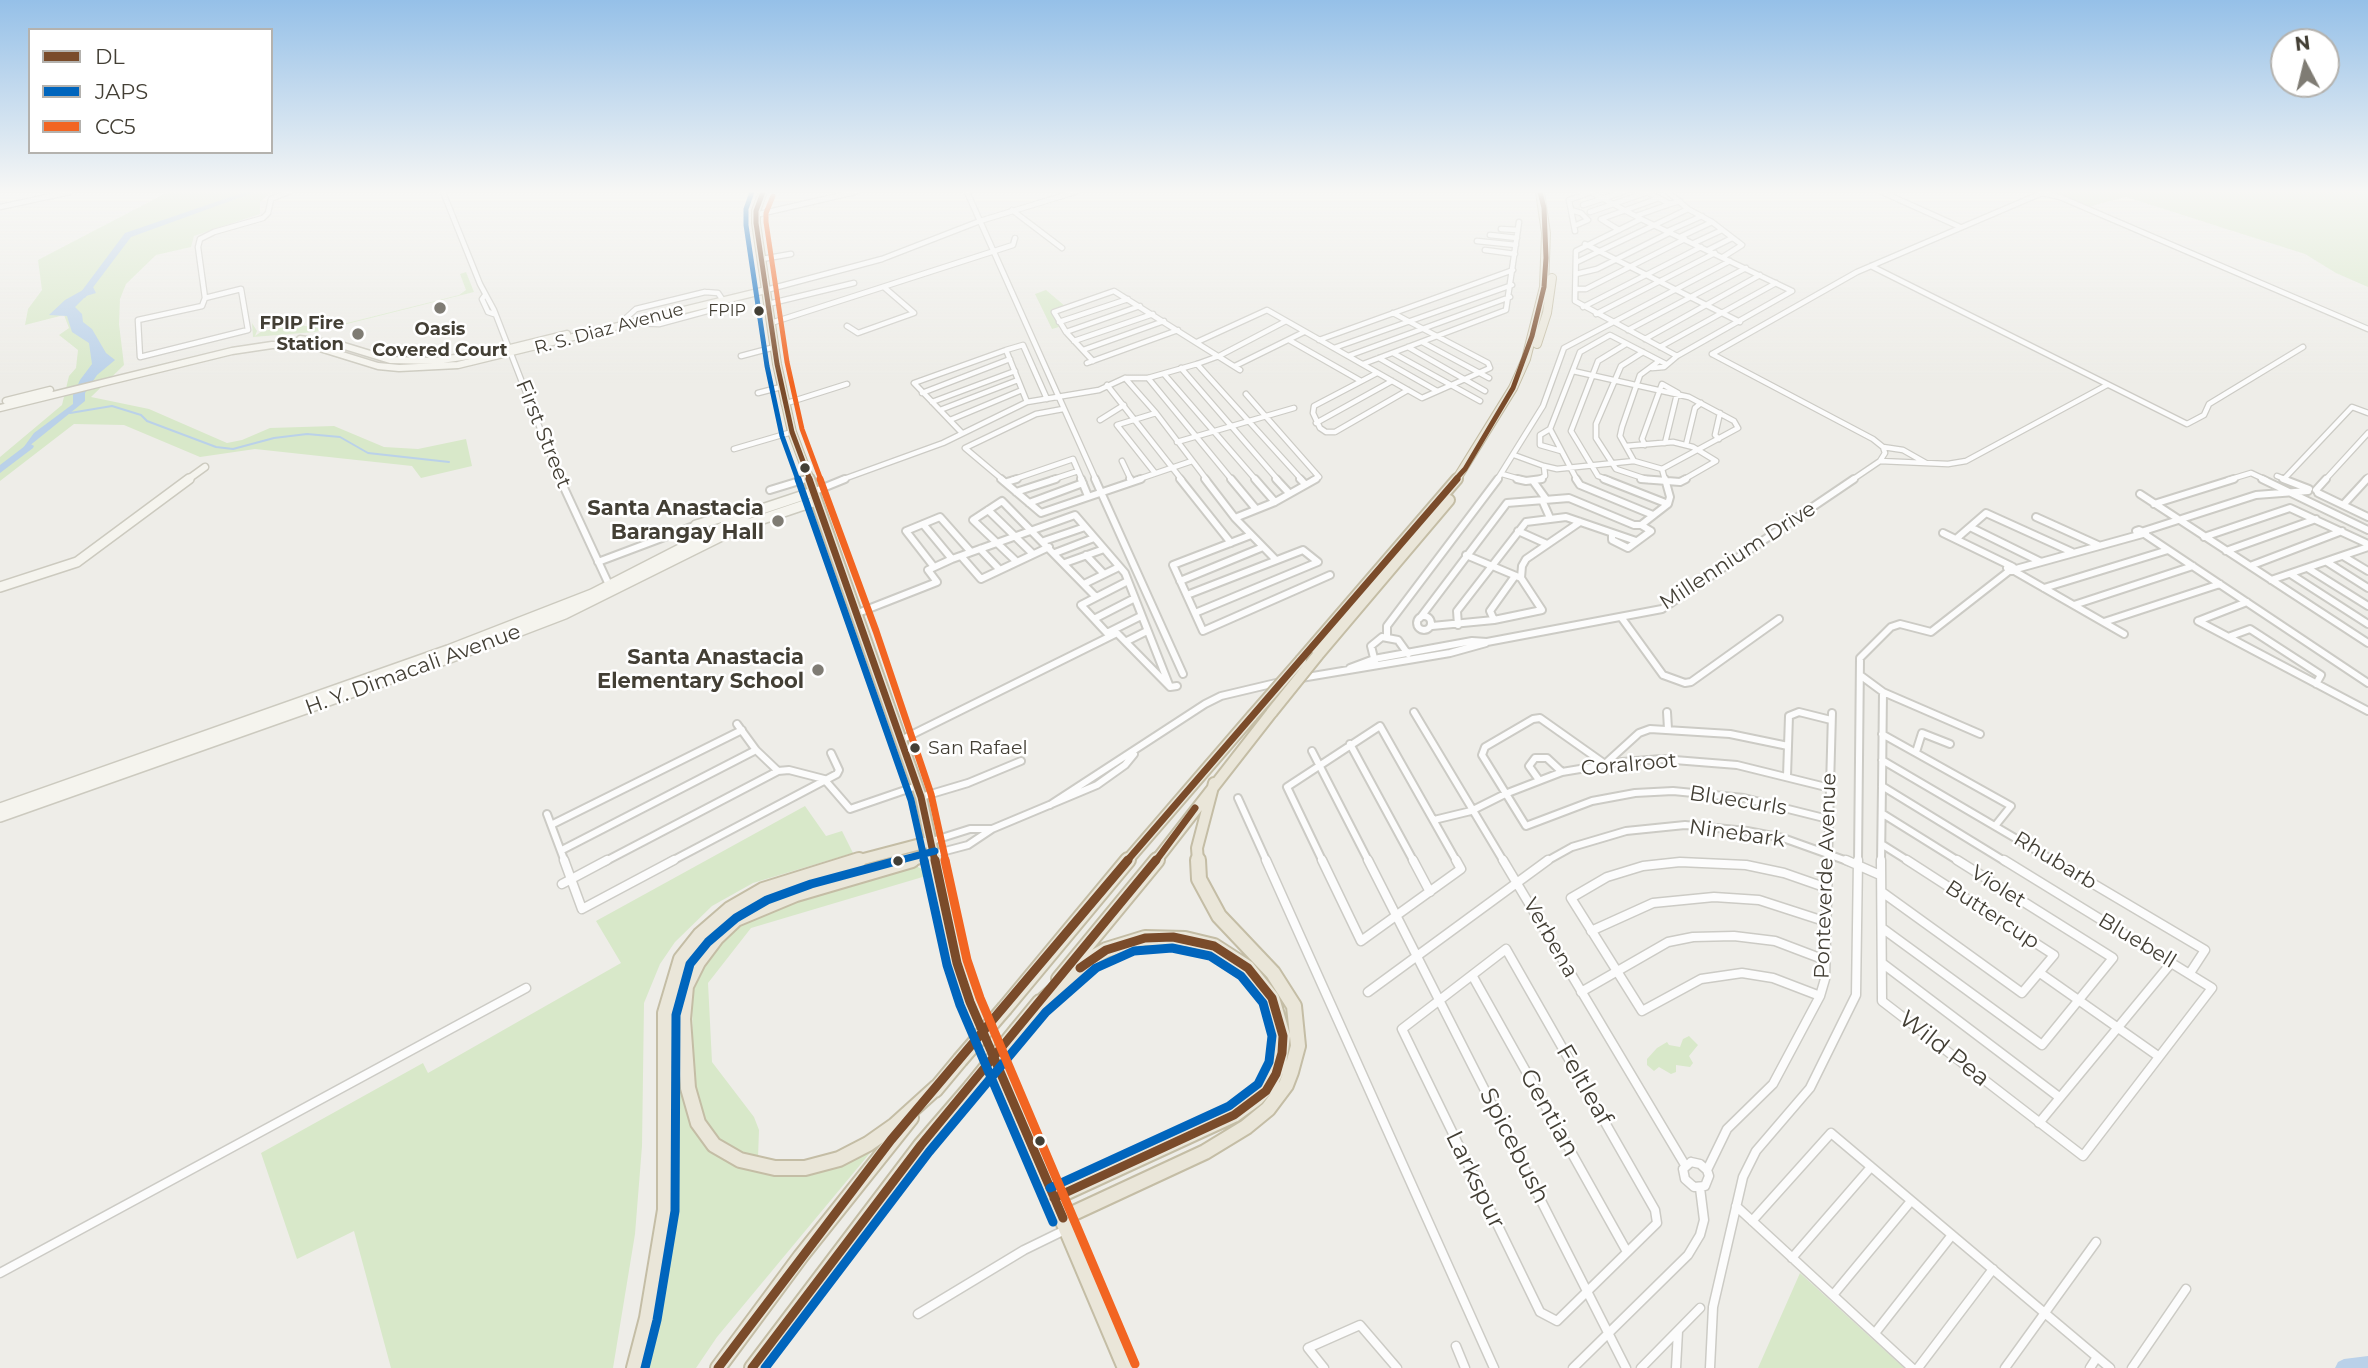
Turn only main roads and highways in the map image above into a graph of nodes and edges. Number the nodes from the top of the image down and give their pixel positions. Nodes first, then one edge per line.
1 (762, 256) edge
2 (1545, 256) edge
3 (1552, 256) edge
4 (1215, 782) junction
5 (933, 848) junction
6 (1038, 1005) junction
7 (937, 1087) junction
8 (1054, 1198) junction
9 (1065, 1223) junction
10 (634, 1368) edge
11 (718, 1368) edge
12 (752, 1368) edge
13 (1125, 1368) edge

1 - 5 highway
2 - 7 highway, bridge
3 - 4 highway, bridge
4 - 6 highway
4 - 9 highway
5 - 7 highway
5 - 8 highway
5 - 10 highway
6 - 8 highway
6 - 12 highway, bridge
7 - 11 highway
8 - 9 highway
9 - 13 highway

